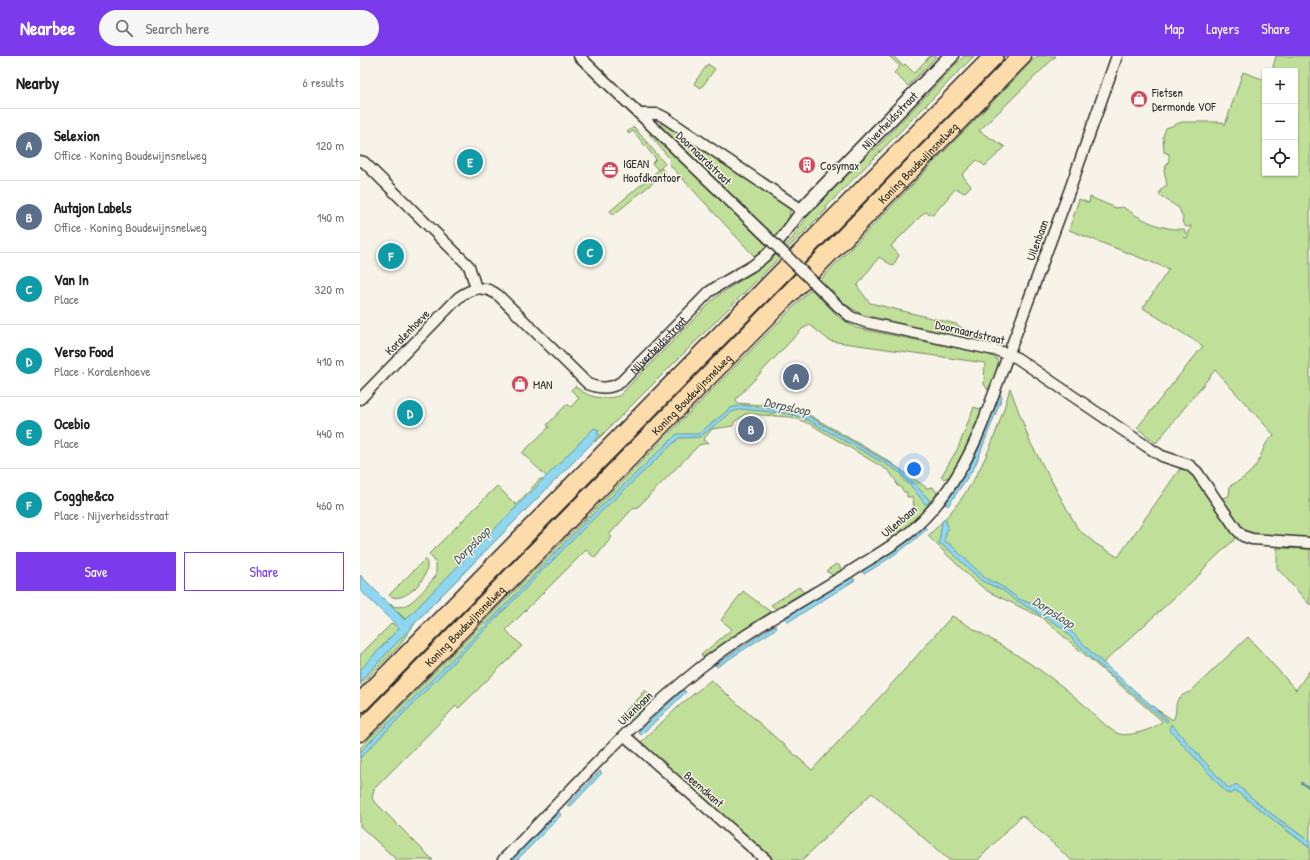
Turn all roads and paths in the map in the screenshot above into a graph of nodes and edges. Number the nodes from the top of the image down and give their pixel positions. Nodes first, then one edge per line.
1 (579, 56) edge
2 (951, 56) edge
3 (994, 56) edge
4 (1022, 56) edge
5 (1117, 56) edge
6 (640, 114) junction
7 (360, 161) edge
8 (802, 210) junction
9 (476, 288) junction
10 (1008, 354) junction
11 (360, 399) edge
12 (1310, 543) edge
13 (360, 703) edge
14 (360, 732) edge
15 (625, 736) junction
16 (503, 860) edge
17 (766, 860) edge

1 - 6 street, Doornaardstraat
2 - 8 street, Nijverheidsstraat
3 - 13 highway, Koning Boudewijnsnelweg
4 - 14 highway, Koning Boudewijnsnelweg
5 - 10 street, Uilenbaan
6 - 8 street, Doornaardstraat
6 - 10 street, Doornaardstraat, bridge
7 - 9 street
8 - 9 street, Nijverheidsstraat
9 - 11 street, Koralenhoeve
10 - 12 street, Doornaardstraat
10 - 15 street, Uilenbaan
15 - 16 street, Uilenbaan
15 - 17 street, Beemdkant

